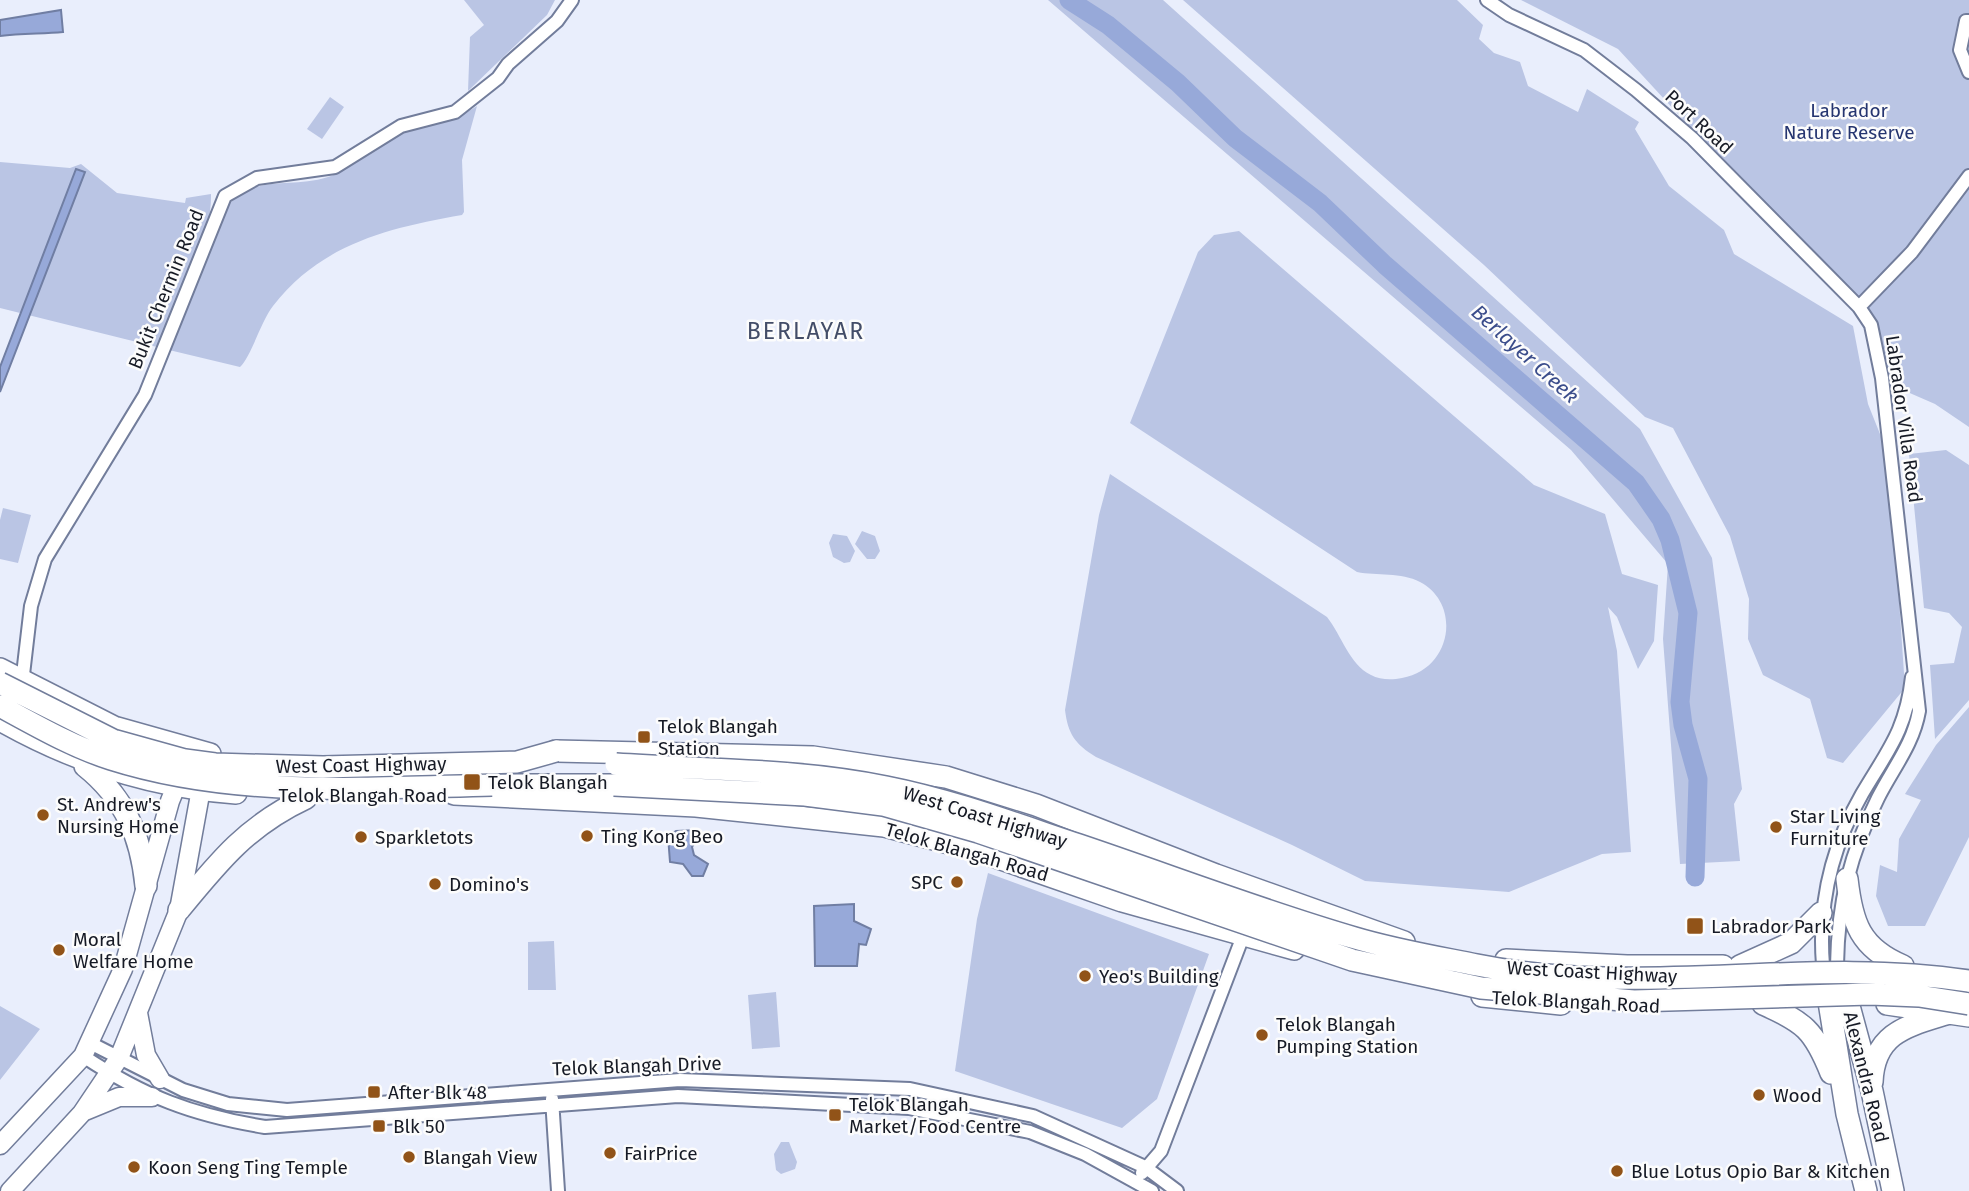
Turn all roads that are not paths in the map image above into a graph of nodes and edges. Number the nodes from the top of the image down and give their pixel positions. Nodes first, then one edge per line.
1 (572, 0) edge
2 (1487, 0) edge
3 (1969, 20) edge
4 (1969, 72) edge
5 (1969, 176) edge
6 (1858, 307) junction
7 (0, 669) edge
8 (1913, 670) junction
9 (22, 680) junction
10 (0, 683) edge
11 (0, 706) edge
12 (0, 720) edge
13 (27, 735) junction
14 (199, 752) junction
15 (72, 756) junction
16 (398, 757) junction
17 (517, 762) junction
18 (176, 787) junction
19 (200, 790) junction
20 (1864, 791) junction
21 (407, 793) junction
22 (1879, 796) junction
23 (306, 798) junction
24 (1048, 831) junction
25 (1039, 871) junction
26 (1847, 879) junction
27 (146, 886) junction
28 (179, 909) junction
29 (1821, 913) junction
30 (1242, 936) junction
31 (1404, 942) junction
32 (1537, 963) junction
33 (1741, 965) junction
34 (1830, 965) junction
35 (1903, 966) junction
36 (1969, 975) edge
37 (1969, 982) edge
38 (1838, 1001) junction
39 (1522, 1002) junction
40 (1763, 1004) junction
41 (1965, 1009) edge
42 (138, 1013) junction
43 (87, 1049) junction
44 (115, 1066) junction
45 (159, 1079) junction
46 (551, 1088) junction
47 (1872, 1091) junction
48 (152, 1097) junction
49 (553, 1104) junction
50 (82, 1113) junction
51 (1847, 1114) junction
52 (0, 1145) edge
53 (1161, 1151) junction
54 (1145, 1167) junction
55 (1162, 1177) junction
56 (1136, 1187) edge
57 (10, 1191) edge
58 (558, 1191) edge
59 (1154, 1191) edge
60 (1178, 1191) edge
61 (1866, 1191) edge
62 (1893, 1191) edge

1 - 9 street, Bukit Chermin Road
2 - 6 street, Port Road
3 - 4 street
5 - 6 street
6 - 8 street, Labrador Villa Road
7 - 9 main road, Telok Blangah Road
8 - 20 street, Labrador Villa Road
8 - 22 street, Labrador Villa Road
9 - 13 street, Bukit Chermin Road
9 - 14 main road, Telok Blangah Road
10 - 17 main road, West Coast Highway, bridge
11 - 41 main road, West Coast Highway, bridge
12 - 13 main road, Telok Blangah Road
13 - 15 main road, Telok Blangah Road
14 - 16 main road, Telok Blangah Road
14 - 18 main road
14 - 19 main road
15 - 18 main road, Telok Blangah Road
15 - 27 main road
16 - 21 main road
16 - 24 main road, Telok Blangah Road
17 - 31 main road, bridge
17 - 37 main road, West Coast Highway, bridge
18 - 19 main road, Telok Blangah Road
18 - 27 main road
19 - 23 main road, Telok Blangah Road
19 - 28 main road
20 - 22 street
20 - 29 street, Labrador Villa Road
21 - 23 main road, Telok Blangah Road
21 - 25 main road, Telok Blangah Road
22 - 26 street, Labrador Villa Road
23 - 28 main road
24 - 25 main road
24 - 31 main road, Telok Blangah Road
25 - 30 main road, Telok Blangah Road
26 - 34 street, Labrador Villa Road
26 - 35 main road
27 - 43 main road
28 - 42 main road
29 - 33 main road
29 - 34 street, Labrador Villa Road
30 - 39 main road, Telok Blangah Road
30 - 53 street
31 - 32 main road, Telok Blangah Road
32 - 33 main road, Telok Blangah Road
32 - 39 main road
33 - 34 main road, Telok Blangah Road
34 - 35 main road, Telok Blangah Road
34 - 38 main road, Alexandra Road
35 - 36 main road, Telok Blangah Road
37 - 41 main road
38 - 40 main road, Telok Blangah Road
38 - 41 main road, Telok Blangah Road
38 - 47 main road, Alexandra Road
38 - 51 main road, Alexandra Road
39 - 40 main road, Telok Blangah Road
40 - 51 main road
41 - 47 main road
42 - 44 main road
42 - 45 main road
43 - 44 street, Telok Blangah Drive
43 - 52 main road
44 - 45 street, Telok Blangah Drive
44 - 48 street, Telok Blangah Drive
44 - 50 main road
45 - 46 street, Telok Blangah Drive
46 - 49 street
46 - 54 street, Telok Blangah Drive
47 - 62 main road, Alexandra Road
48 - 49 street, Telok Blangah Drive
48 - 50 main road
49 - 56 street, Telok Blangah Drive
49 - 58 street
50 - 57 main road
51 - 61 main road, Alexandra Road
53 - 54 street
53 - 55 street
54 - 55 street, Telok Blangah Drive
54 - 56 street
55 - 59 street
55 - 60 street, Telok Blangah Drive
56 - 59 street, Telok Blangah Drive

